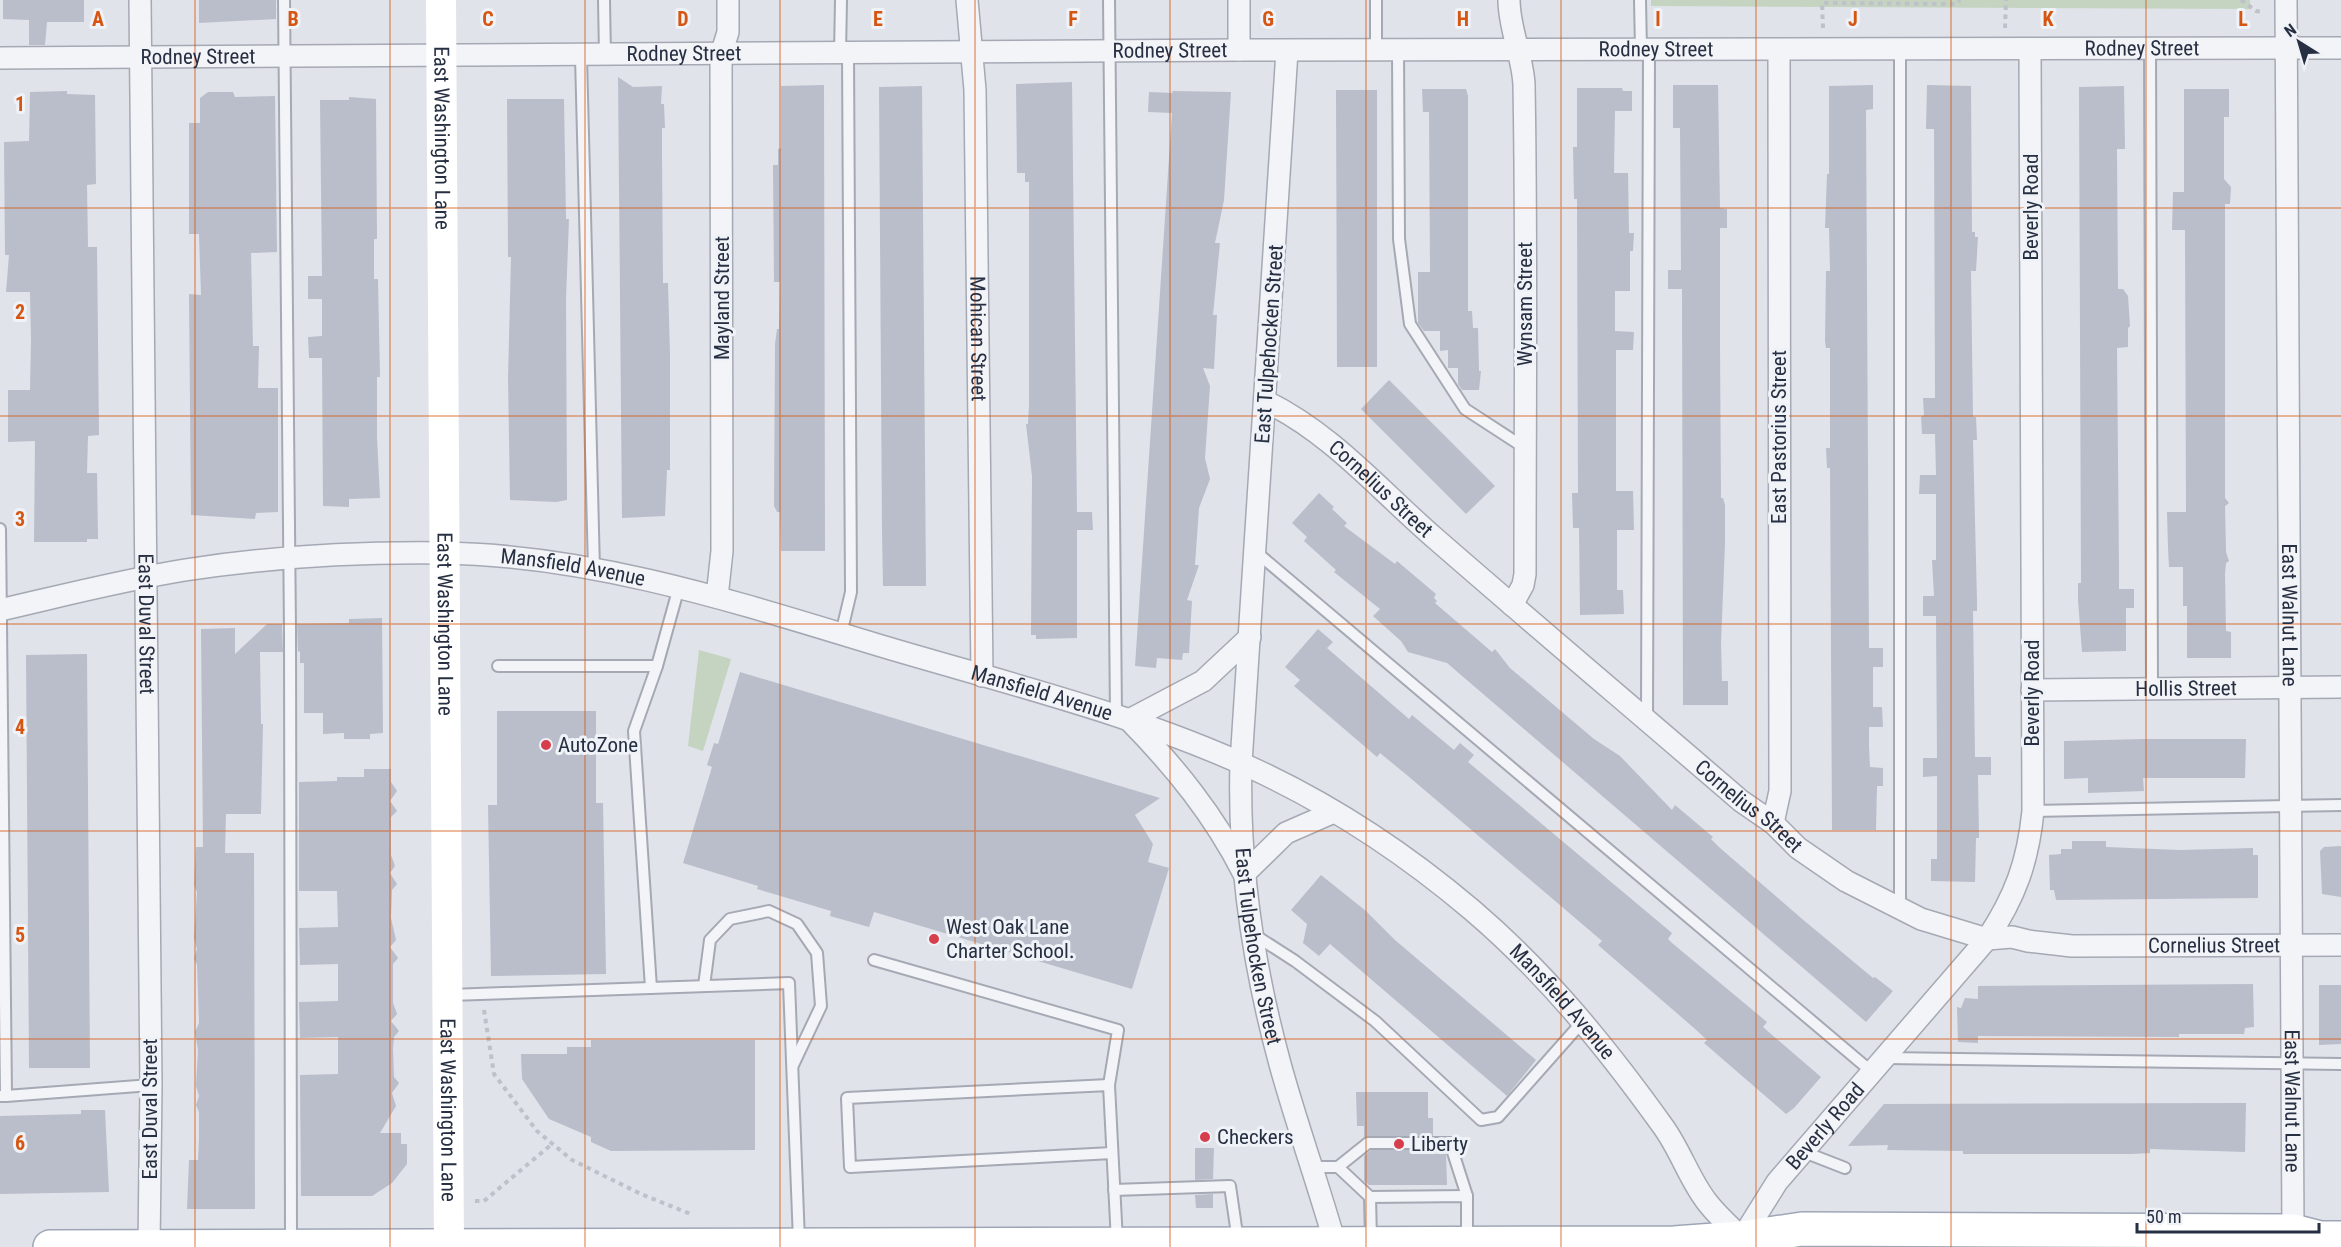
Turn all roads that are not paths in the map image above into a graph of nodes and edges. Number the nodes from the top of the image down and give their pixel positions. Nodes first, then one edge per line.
1 (140, 0) edge
2 (284, 0) edge
3 (441, 0) edge
4 (604, 0) edge
5 (728, 0) edge
6 (841, 0) edge
7 (968, 0) edge
8 (1109, 0) edge
9 (1239, 0) edge
10 (1376, 0) edge
11 (1509, 0) edge
12 (1640, 0) edge
13 (2286, 0) edge
14 (2286, 47) junction
15 (2150, 48) junction
16 (2341, 48) edge
17 (1239, 50) junction
18 (1376, 50) junction
19 (1398, 50) junction
20 (1517, 50) junction
21 (1645, 50) junction
22 (1779, 50) junction
23 (1900, 50) junction
24 (2030, 50) junction
25 (1287, 51) junction
26 (971, 52) junction
27 (1110, 52) junction
28 (844, 54) junction
29 (441, 55) junction
30 (721, 55) junction
31 (140, 56) junction
32 (581, 56) junction
33 (604, 56) junction
34 (284, 57) junction
35 (0, 58) edge
36 (1265, 401) junction
37 (1525, 448) junction
38 (0, 529) edge
39 (1255, 552) junction
40 (445, 553) junction
41 (288, 558) junction
42 (594, 569) junction
43 (145, 578) junction
44 (679, 587) junction
45 (717, 597) junction
46 (1512, 605) junction
47 (0, 610) edge
48 (841, 634) junction
49 (1250, 637) junction
50 (498, 666) dead end
51 (657, 666) junction
52 (982, 676) junction
53 (2341, 687) edge
54 (2290, 688) junction
55 (2152, 689) junction
56 (2032, 690) junction
57 (1122, 718) junction
58 (1647, 721) junction
59 (1240, 763) junction
60 (2291, 805) junction
61 (2341, 805) edge
62 (2033, 811) junction
63 (1334, 812) junction
64 (1773, 823) junction
65 (1244, 874) junction
66 (1900, 909) junction
67 (1251, 932) junction
68 (1987, 939) junction
69 (2291, 945) junction
70 (2341, 945) edge
71 (874, 960) dead end
72 (704, 986) junction
73 (651, 988) junction
74 (448, 995) junction
75 (1582, 1021) junction
76 (2292, 1064) junction
77 (2341, 1064) edge
78 (1878, 1065) junction
79 (792, 1067) junction
80 (1109, 1084) junction
81 (151, 1085) junction
82 (3, 1096) edge
83 (1804, 1152) junction
84 (1112, 1153) junction
85 (1311, 1167) junction
86 (1338, 1167) junction
87 (1845, 1168) dead end
88 (1370, 1185) dead end
89 (1390, 1185) dead end
90 (1416, 1185) dead end
91 (1435, 1185) dead end
92 (1114, 1190) junction
93 (1467, 1196) junction
94 (1370, 1197) junction
95 (1390, 1197) junction
96 (1415, 1197) junction
97 (1436, 1197) junction
98 (2293, 1231) junction
99 (1742, 1238) junction
100 (2341, 1238) edge
101 (1371, 1242) junction
102 (1467, 1242) junction
103 (1117, 1243) junction
104 (1239, 1244) junction
105 (784, 1245) edge
106 (916, 1245) edge
107 (1062, 1245) edge
108 (1336, 1245) edge
109 (149, 1246) edge
110 (255, 1246) edge
111 (291, 1246) edge
112 (449, 1246) edge
113 (581, 1246) edge
114 (50, 1247) edge
115 (182, 1247) edge

1 - 31 street, East Duval Street
2 - 34 lane
3 - 29 main road, East Washington Lane
4 - 33 lane
5 - 30 street, Mayland Street
6 - 28 lane
7 - 26 street, Mohican Street
8 - 27 lane
9 - 17 street
10 - 18 lane
11 - 20 street, Wynsam Street
12 - 21 lane
13 - 14 street, East Walnut Lane
14 - 15 street, Rodney Street
14 - 16 street, Rodney Street
14 - 54 street, East Walnut Lane
15 - 24 street, Rodney Street
15 - 55 lane
17 - 25 street, Rodney Street
17 - 27 street, Rodney Street
18 - 19 street, Rodney Street
18 - 25 street, Rodney Street
19 - 20 street, Rodney Street
19 - 37 lane
20 - 21 street, Rodney Street
20 - 37 street, Wynsam Street
21 - 22 street, Rodney Street
21 - 58 lane
22 - 23 street, Rodney Street
22 - 64 street, East Pastorius Street
23 - 24 street, Rodney Street
23 - 66 lane
24 - 56 street, Beverly Road
25 - 36 street, East Tulpehocken Street
26 - 27 street, Rodney Street
26 - 28 street, Rodney Street
26 - 52 street, Mohican Street
27 - 57 lane
28 - 30 street, Rodney Street
28 - 48 lane
29 - 32 street, Rodney Street
29 - 34 street, Rodney Street
29 - 40 main road, East Washington Lane
30 - 33 street, Rodney Street
30 - 45 street, Mayland Street
31 - 34 street, Rodney Street
31 - 35 street, Rodney Street
31 - 43 street, East Duval Street
32 - 33 street, Rodney Street
32 - 42 lane
34 - 41 lane
36 - 39 street, East Tulpehocken Street
36 - 46 street, Cornelius Street
37 - 46 street, Wynsam Street
38 - 47 lane
39 - 49 street, East Tulpehocken Street
39 - 78 lane
40 - 41 street, Mansfield Avenue
40 - 42 street, Mansfield Avenue
40 - 74 main road, East Washington Lane
41 - 43 street, Mansfield Avenue
41 - 111 lane
42 - 44 street, Mansfield Avenue
43 - 47 street, Mansfield Avenue
43 - 81 street, East Duval Street
44 - 45 street, Mansfield Avenue
44 - 51 lane
45 - 48 street, Mansfield Avenue
46 - 58 street, Cornelius Street
47 - 82 lane
48 - 52 street, Mansfield Avenue
49 - 57 street
49 - 59 street, East Tulpehocken Street
50 - 51 lane
51 - 73 lane
52 - 57 street, Mansfield Avenue
53 - 54 street, Hollis Street
54 - 55 street, Hollis Street
54 - 60 street, East Walnut Lane
55 - 56 street, Hollis Street
56 - 62 street, Beverly Road
57 - 59 street, Mansfield Avenue
57 - 65 street, Mansfield Avenue
58 - 64 street, Cornelius Street
59 - 63 street, Mansfield Avenue
59 - 65 street, East Tulpehocken Street
60 - 61 lane
60 - 62 lane
60 - 69 street, East Walnut Lane
62 - 68 street, Beverly Road
63 - 65 street
63 - 75 street, Mansfield Avenue
64 - 66 street, Cornelius Street
65 - 67 street, East Tulpehocken Street
66 - 68 street, Cornelius Street
67 - 75 lane
67 - 85 street, East Tulpehocken Street
68 - 69 street, Cornelius Street
68 - 78 street, Beverly Road
69 - 70 street, Cornelius Street
69 - 76 street, East Walnut Lane
71 - 80 lane
72 - 73 lane
72 - 79 lane
72 - 79 lane
73 - 74 lane
74 - 112 main road, East Washington Lane
75 - 99 street, Mansfield Avenue
76 - 77 lane
76 - 78 lane
76 - 98 street, East Walnut Lane
78 - 83 street, Beverly Road
79 - 105 lane
80 - 84 lane
80 - 84 lane
81 - 82 lane
81 - 109 street, East Duval Street
83 - 87 lane
83 - 99 street, Beverly Road
84 - 92 lane
85 - 86 lane
85 - 108 street, East Tulpehocken Street
86 - 93 lane
86 - 94 lane
88 - 94 lane
89 - 95 lane
90 - 96 lane
91 - 97 lane
92 - 103 lane
92 - 104 lane
93 - 97 lane
93 - 102 lane
94 - 95 lane
94 - 101 lane
95 - 96 lane
96 - 97 lane
98 - 99 main road
98 - 100 main road
99 - 102 main road
101 - 102 main road
101 - 108 main road
103 - 104 main road
103 - 107 main road
104 - 108 main road
105 - 106 main road
105 - 113 main road
106 - 107 main road
109 - 114 main road
109 - 115 main road
110 - 111 main road
110 - 115 main road
111 - 112 main road
112 - 113 main road

